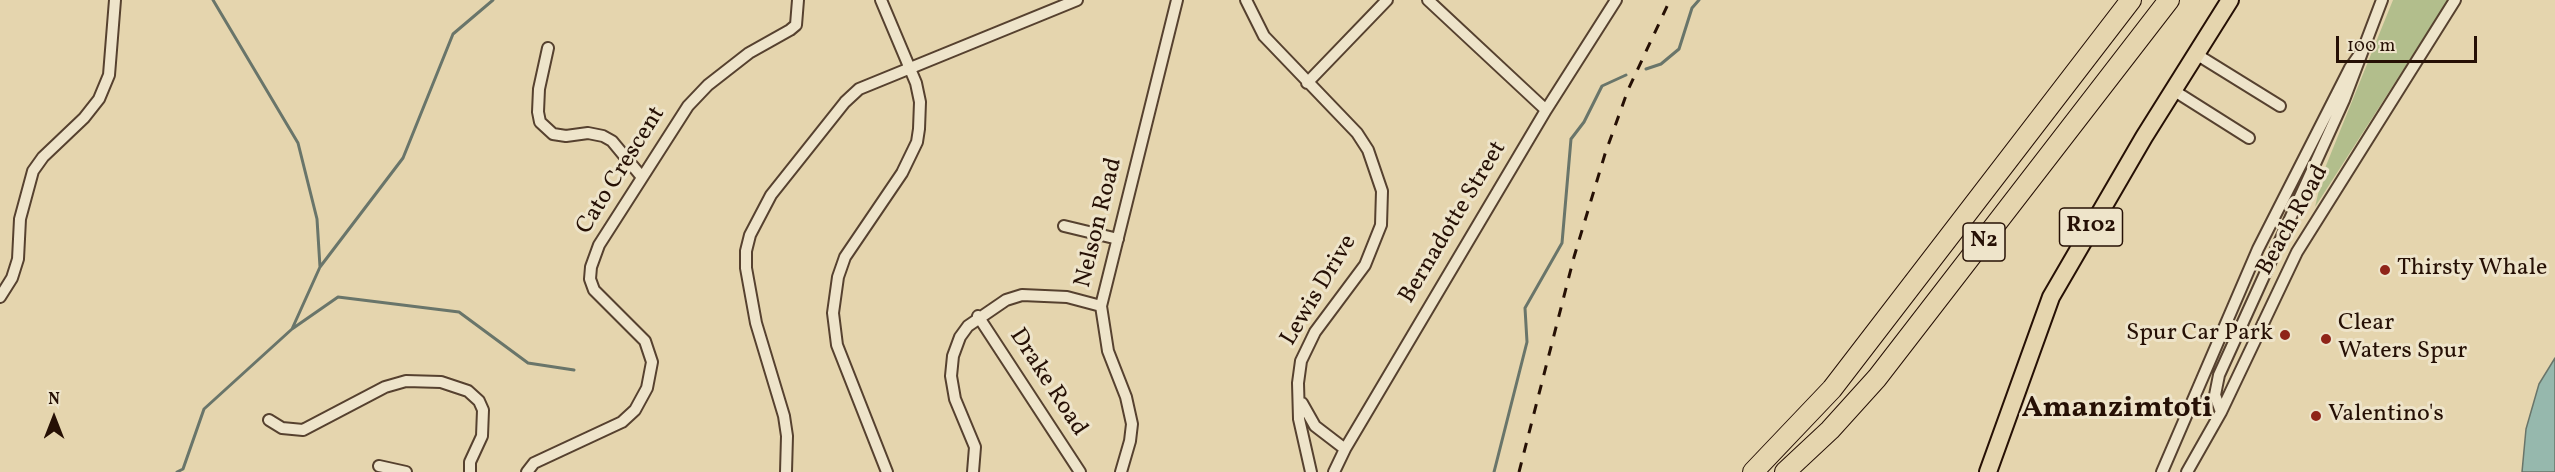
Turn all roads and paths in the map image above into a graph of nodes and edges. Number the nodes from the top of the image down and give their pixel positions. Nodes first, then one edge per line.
1 (115, 0) edge
2 (798, 0) edge
3 (881, 0) edge
4 (1077, 0) edge
5 (1177, 0) edge
6 (1246, 0) edge
7 (1387, 0) edge
8 (1428, 0) edge
9 (1616, 0) edge
10 (2131, 0) edge
11 (2169, 0) edge
12 (2230, 0) edge
13 (2382, 0) edge
14 (2455, 0) edge
15 (548, 48) dead end
16 (2362, 51) junction
17 (2196, 54) junction
18 (910, 67) junction
19 (1307, 83) junction
20 (2173, 90) junction
21 (2280, 106) dead end
22 (1546, 110) junction
23 (2249, 138) dead end
24 (641, 176) junction
25 (1064, 226) dead end
26 (1118, 239) junction
27 (0, 297) edge
28 (1101, 306) junction
29 (978, 316) junction
30 (1300, 400) junction
31 (2221, 412) junction
32 (269, 420) dead end
33 (1345, 449) junction
34 (379, 466) dead end
35 (406, 472) edge
36 (470, 472) edge
37 (527, 472) edge
38 (786, 472) edge
39 (887, 472) edge
40 (973, 472) edge
41 (1080, 472) edge
42 (1120, 472) edge
43 (1311, 472) edge
44 (1334, 472) edge
45 (1753, 472) edge
46 (1785, 472) edge
47 (1988, 472) edge
48 (2162, 472) edge
49 (2187, 472) edge

1 - 27 street
2 - 24 street, Cato Crescent
3 - 18 street
4 - 18 street
5 - 26 street, Nelson Road
6 - 19 street, Lewis Drive
7 - 19 street
8 - 22 street
9 - 22 street, Bernadotte Street
10 - 45 highway, N2
11 - 46 highway, N2
12 - 17 main road, R102
13 - 16 street
14 - 31 street, Beach Road
15 - 24 street
16 - 31 street
16 - 48 street, Beach Road
17 - 20 main road, R102
17 - 21 street
18 - 38 street
18 - 39 street
19 - 30 street, Lewis Drive
20 - 23 street
20 - 47 main road, R102
22 - 33 street, Bernadotte Street
24 - 37 street, Cato Crescent
25 - 26 street
26 - 28 street, Nelson Road
28 - 29 street, Nelson Road
28 - 42 street
29 - 40 street, Nelson Road
29 - 41 street, Drake Road
30 - 33 street, Lewis Drive
30 - 43 street, Lewis Drive
31 - 49 street, Beach Road
32 - 36 street
33 - 44 street, Bernadotte Street
34 - 35 street

